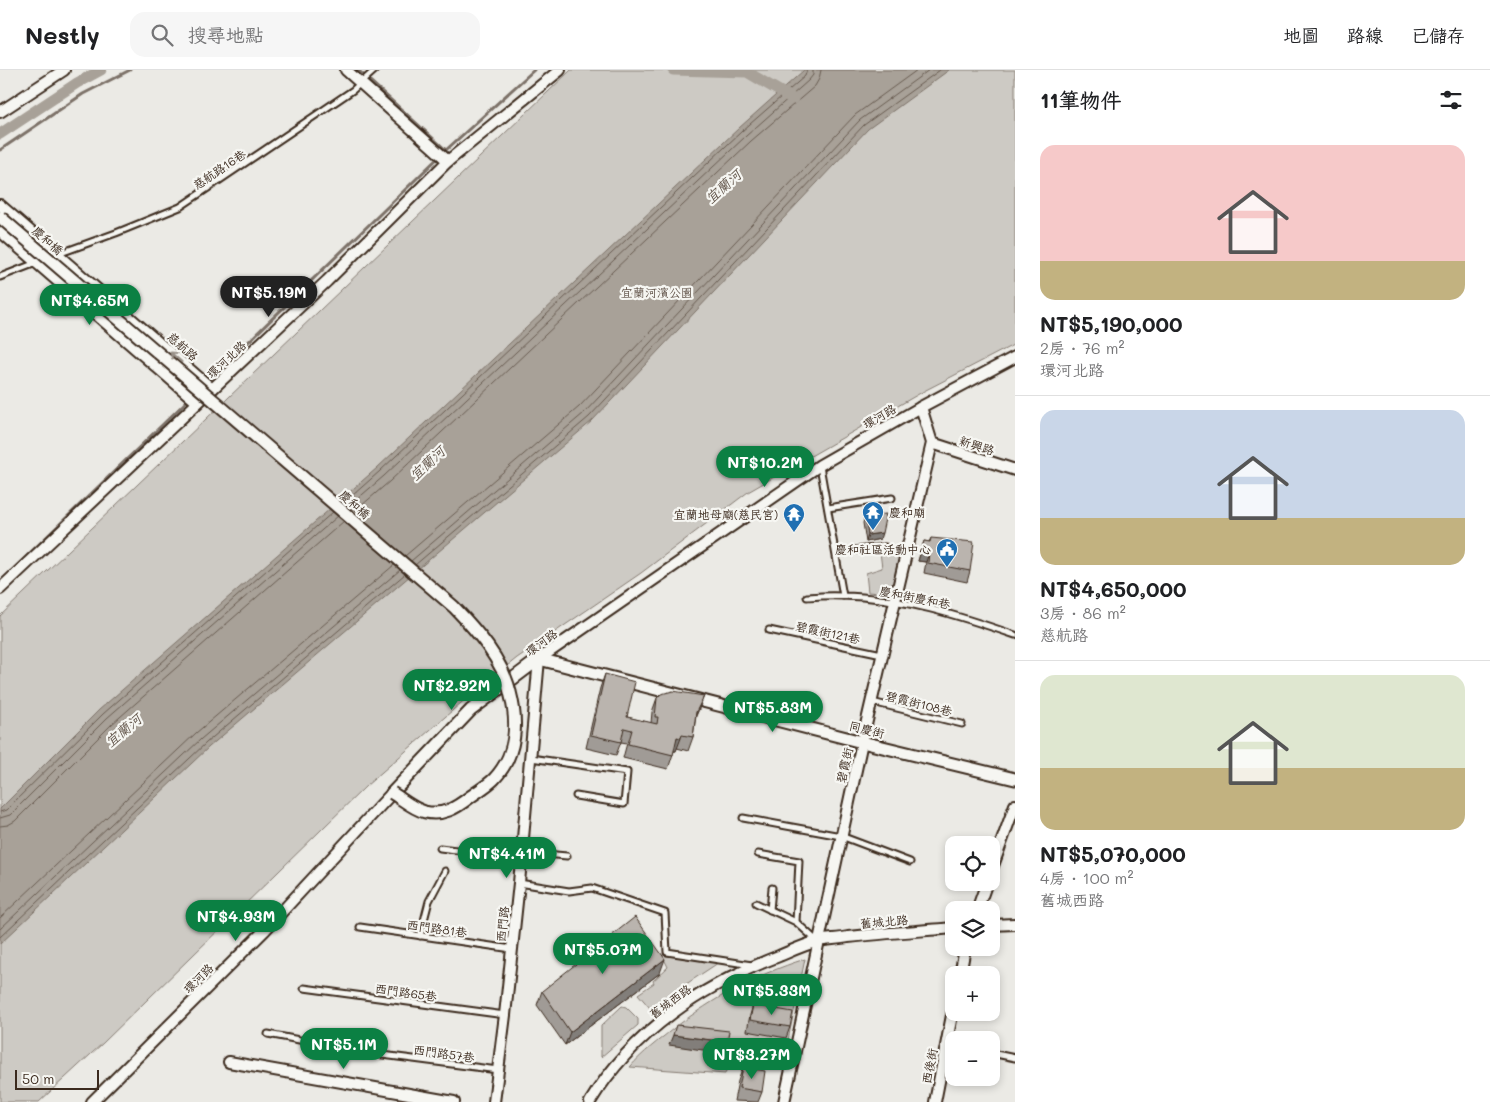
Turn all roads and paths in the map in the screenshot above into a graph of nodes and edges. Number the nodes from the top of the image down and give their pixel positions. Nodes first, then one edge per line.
1 (64, 70) edge
2 (346, 70) edge
3 (375, 70) edge
4 (560, 70) edge
5 (361, 83) junction
6 (0, 112) edge
7 (448, 161) junction
8 (0, 205) edge
9 (0, 217) edge
10 (0, 231) edge
11 (57, 254) junction
12 (36, 263) junction
13 (0, 277) edge
14 (1015, 356) edge
15 (212, 389) junction
16 (197, 402) junction
17 (921, 407) junction
18 (932, 443) junction
19 (820, 465) junction
20 (1015, 470) edge
21 (892, 498) dead end
22 (828, 508) junction
23 (885, 547) dead end
24 (836, 552) junction
25 (0, 589) edge
26 (843, 596) junction
27 (807, 597) dead end
28 (894, 601) junction
29 (769, 630) dead end
30 (1015, 635) edge
31 (882, 654) junction
32 (539, 659) junction
33 (871, 702) junction
34 (962, 724) dead end
35 (862, 742) junction
36 (530, 758) junction
37 (1015, 779) edge
38 (392, 793) junction
39 (576, 796) dead end
40 (1015, 805) edge
41 (743, 818) dead end
42 (841, 836) junction
43 (1000, 846) edge
44 (440, 848) dead end
45 (758, 854) dead end
46 (521, 855) junction
47 (567, 856) dead end
48 (910, 862) dead end
49 (445, 871) dead end
50 (519, 882) junction
51 (772, 888) dead end
52 (756, 903) dead end
53 (770, 910) junction
54 (796, 922) junction
55 (1015, 924) edge
56 (1000, 925) edge
57 (360, 927) dead end
58 (945, 929) edge
59 (420, 936) junction
60 (817, 942) junction
61 (512, 948) junction
62 (755, 965) junction
63 (304, 988) dead end
64 (505, 1015) junction
65 (268, 1034) dead end
66 (1000, 1055) edge
67 (1015, 1058) edge
68 (229, 1062) dead end
69 (945, 1063) edge
70 (499, 1070) junction
71 (92, 1102) edge
72 (454, 1102) edge
73 (494, 1102) edge
74 (590, 1102) edge
75 (784, 1102) edge
76 (935, 1102) edge

1 - 6 street
2 - 5 street
3 - 5 lane, 慈航路16巷
4 - 7 street, 環河北路
5 - 7 street
5 - 11 lane, 慈航路16巷
7 - 15 street, 環河北路
8 - 11 street, 慈航路
9 - 38 street, 慶和橋, bridge
10 - 12 street
15 -> 11 street, 慈航路
12 - 13 lane
12 - 16 street
14 - 17 street, 環河路
15 - 16 street, 環河北路
16 - 25 street, 環河北路
17 - 18 street
17 - 19 street, 環河路
18 - 20 street, 新興路
18 - 28 street, 碧霞街
19 - 22 lane
19 - 32 street, 環河路
21 - 22 lane
22 - 24 lane
23 - 24 lane
24 - 26 lane
26 - 27 lane, 慶和街慶和巷
26 - 28 lane, 慶和街慶和巷
28 - 30 lane, 慶和街慶和巷
28 - 31 street, 碧霞街
29 - 31 lane, 碧霞街121巷
31 - 33 street, 碧霞街
32 - 35 street, 同慶街
32 - 36 street, 西門路
32 - 38 street, 環河路
33 - 34 lane, 碧霞街108巷
33 - 35 street, 碧霞街
35 - 37 street, 同慶街
35 - 42 street, 碧霞街
36 - 39 lane
36 - 46 street, 西門路
38 - 71 street, 環河路
40 - 43 street
41 - 42 lane
42 - 48 lane
42 - 60 street, 碧霞街
44 - 46 lane
45 - 54 lane
46 - 47 lane
46 - 50 street, 西門路
49 - 59 lane
50 - 61 street, 西門路
50 - 62 lane
51 - 53 lane
52 - 53 lane
53 - 54 lane
54 - 60 lane
55 - 56 street
57 - 59 lane, 西門路81巷
58 - 60 street, 舊城北路
59 - 61 lane, 西門路81巷
60 - 62 street, 舊城西路
60 - 75 street, 碧霞街
61 - 64 street, 西門路
62 - 74 street, 舊城西路
63 - 64 lane, 西門路65巷
64 - 70 street, 西門路
65 - 70 lane, 西門路57巷
66 - 67 lane
68 - 72 street
69 - 76 street, 西後街
70 - 73 street, 西門路

